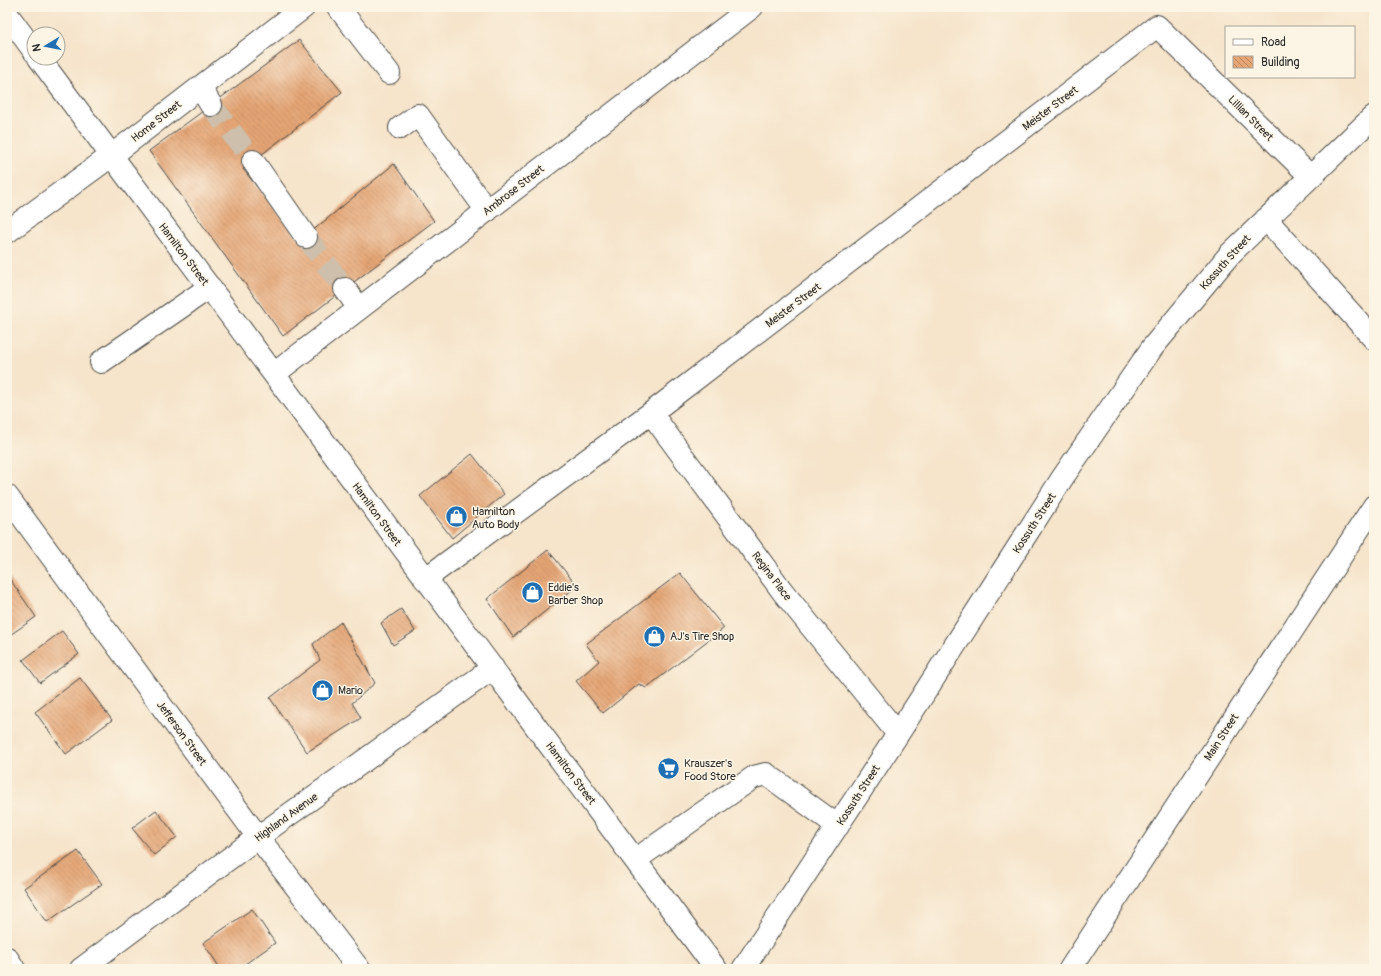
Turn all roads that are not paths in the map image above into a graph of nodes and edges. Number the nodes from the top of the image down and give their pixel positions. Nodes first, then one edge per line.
1 (304, 7) edge
2 (338, 7) edge
3 (752, 7) edge
4 (7, 14) edge
5 (1157, 26) joint
6 (26, 40) edge
7 (45, 66) edge
8 (389, 73) dead end
9 (1374, 116) edge
10 (400, 128) dead end
11 (111, 156) junction
12 (252, 161) tunnel mouth
13 (1310, 176) junction
14 (487, 211) junction
15 (1266, 219) junction
16 (9, 226) edge
17 (306, 237) tunnel mouth
18 (210, 287) junction
19 (345, 289) tunnel mouth
20 (360, 308) junction
21 (1374, 339) edge
22 (101, 362) dead end
23 (274, 374) junction
24 (651, 413) junction
25 (7, 496) edge
26 (1374, 506) edge
27 (425, 579) junction
28 (493, 668) junction
29 (898, 734) junction
30 (838, 826) junction
31 (258, 837) junction
32 (635, 860) junction
33 (7, 958) edge
34 (14, 969) edge
35 (81, 969) edge
36 (359, 969) edge
37 (716, 969) edge
38 (744, 969) edge
39 (1070, 969) edge

1 - 11 street, Home Street
2 - 8 street
3 - 14 street, Ambrose Street
4 - 6 street
5 - 13 street, Lillian Street
5 - 24 street, Meister Street
7 - 11 street, Hamilton Street
9 - 13 street, Kossuth Street
10 - 14 street
11 - 16 street, Home Street
11 - 18 street, Hamilton Street
12 - 17 street
13 - 15 street, Kossuth Street
14 - 20 street, Ambrose Street
15 - 21 street
15 - 29 street, Kossuth Street
18 - 22 street
18 - 23 street, Hamilton Street
19 - 20 street
20 - 23 street, Ambrose Street
23 - 27 street, Hamilton Street
24 - 27 street, Meister Street
24 - 29 street, Regina Place
25 - 31 street, Jefferson Street
26 - 39 street, Main Street
27 - 28 street, Hamilton Street
28 - 31 street, Highland Avenue
28 - 32 street, Hamilton Street
29 - 30 street, Kossuth Street
30 - 32 street
30 - 38 street, Kossuth Street
31 - 35 street, Highland Avenue
31 - 36 street, Jefferson Street
32 - 37 street, Hamilton Street
33 - 34 street

